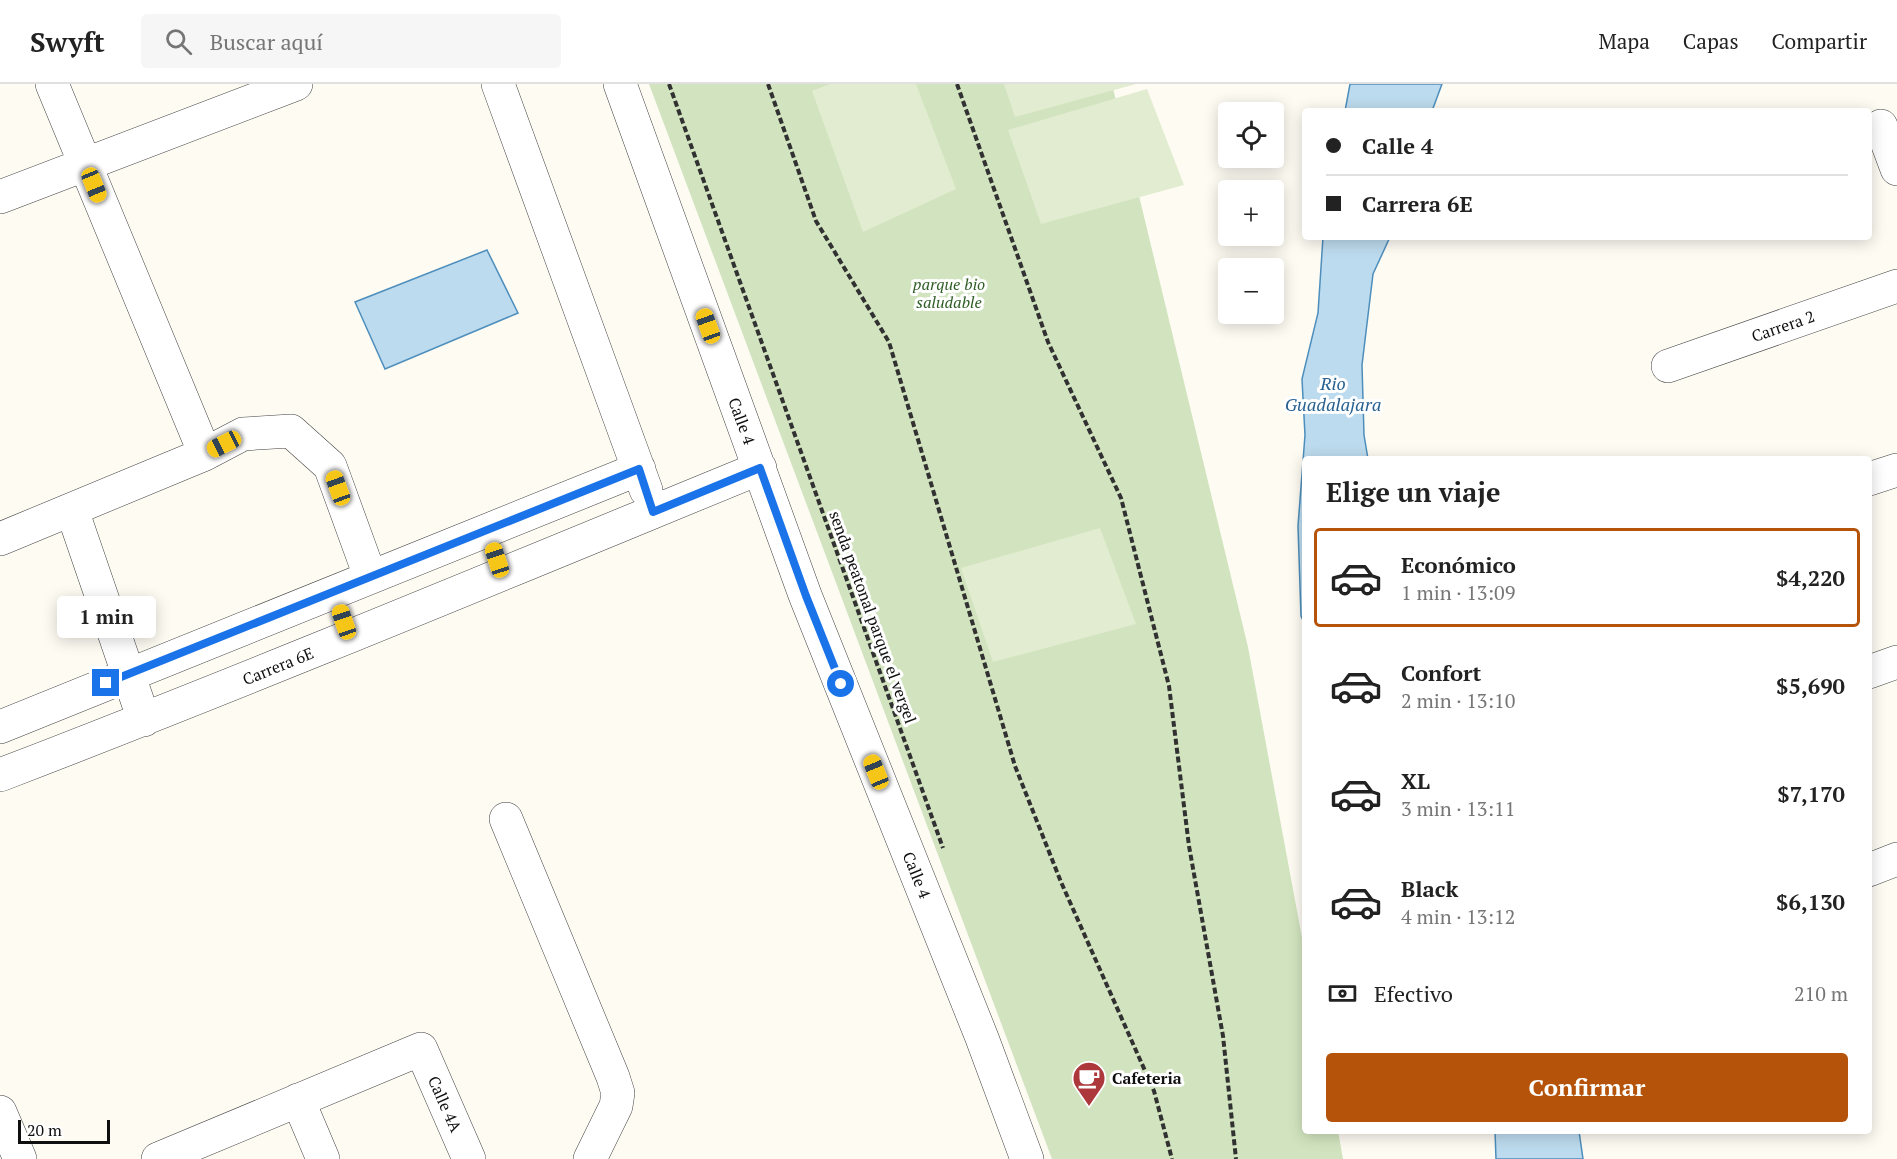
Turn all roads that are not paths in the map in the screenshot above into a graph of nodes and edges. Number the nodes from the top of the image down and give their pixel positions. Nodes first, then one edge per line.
1 (52, 84) edge
2 (296, 84) edge
3 (498, 84) edge
4 (620, 84) edge
5 (1889, 128) edge
6 (86, 164) junction
7 (1897, 169) edge
8 (0, 197) edge
9 (1897, 286) edge
10 (1668, 366) dead end
11 (205, 454) junction
12 (760, 468) junction
13 (639, 469) junction
14 (1897, 470) edge
15 (1872, 478) edge
16 (72, 510) junction
17 (653, 512) junction
18 (487, 530) junction
19 (0, 539) edge
20 (502, 575) junction
21 (370, 576) junction
22 (333, 592) junction
23 (349, 637) junction
24 (1897, 662) edge
25 (1872, 671) edge
26 (127, 675) junction
27 (144, 720) junction
28 (0, 726) edge
29 (0, 775) edge
30 (506, 819) dead end
31 (1897, 859) edge
32 (1872, 869) edge
33 (298, 1100) junction
34 (0, 1112) edge
35 (171, 1156) edge
36 (20, 1159) edge
37 (323, 1159) edge
38 (469, 1159) edge
39 (590, 1159) edge
40 (1027, 1159) edge

1 - 6 street
2 - 6 street
3 - 13 street
4 - 12 street, Calle 4
5 - 7 street
6 - 8 street
6 - 11 street
9 - 10 street, Carrera 2
11 - 16 street
11 - 21 street
12 - 17 street, Carrera 6E
12 - 40 street, Calle 4
13 - 17 street
13 - 18 street
14 - 15 street
16 - 19 street
16 - 26 street
17 - 20 street, Carrera 6E
18 - 20 street
18 - 21 street
20 - 23 street, Carrera 6E
21 - 22 street
22 - 23 street
22 - 26 street
23 - 27 street, Carrera 6E
24 - 25 street
26 - 27 street
26 - 28 street
27 - 29 street, Carrera 6E
30 - 39 street
31 - 32 street
33 - 35 street
33 - 37 street
33 - 38 street, Calle 4A
34 - 36 street

